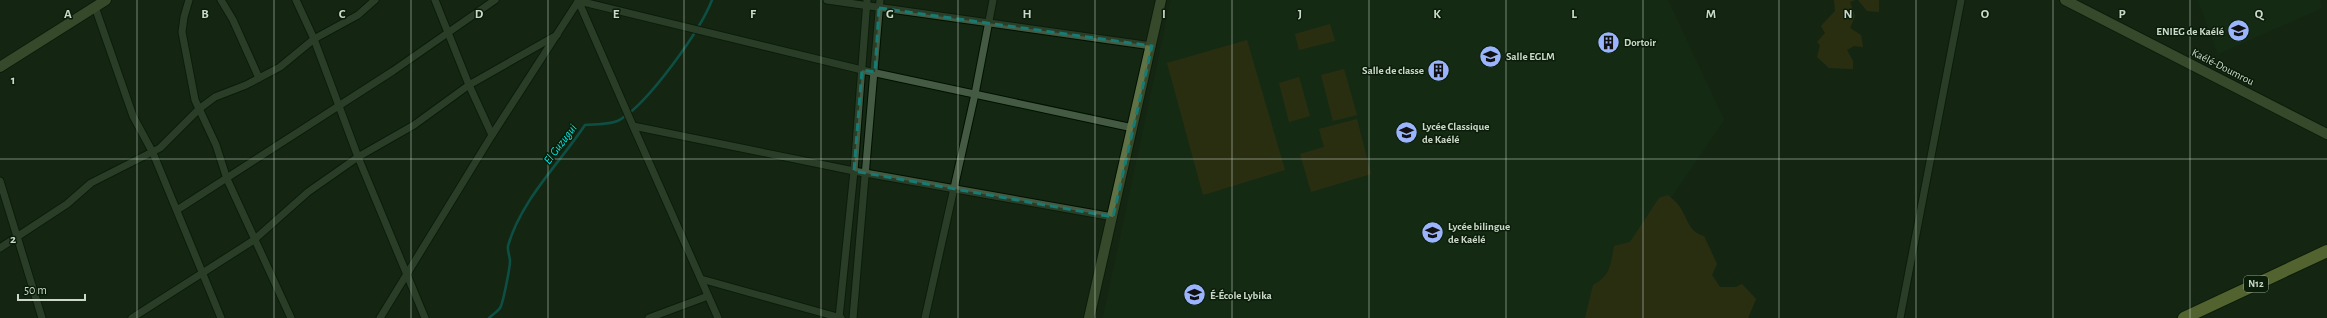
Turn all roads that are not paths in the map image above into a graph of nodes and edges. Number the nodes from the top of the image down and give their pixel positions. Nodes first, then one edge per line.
1 (106, 0) edge
2 (189, 0) edge
3 (221, 0) edge
4 (296, 0) edge
5 (375, 0) edge
6 (435, 0) edge
7 (495, 0) edge
8 (579, 0) edge
9 (827, 0) edge
10 (880, 0) edge
11 (993, 0) edge
12 (1161, 0) edge
13 (1961, 0) edge
14 (2065, 0) edge
15 (867, 3) edge
16 (95, 7) junction
17 (879, 8) junction
18 (988, 23) junction
19 (448, 34) junction
20 (557, 36) junction
21 (314, 39) junction
22 (1152, 46) junction
23 (0, 67) edge
24 (862, 70) junction
25 (874, 72) junction
26 (259, 78) junction
27 (469, 85) junction
28 (975, 94) junction
29 (339, 105) junction
30 (199, 109) junction
31 (633, 126) junction
32 (1133, 128) junction
33 (492, 134) junction
34 (2327, 134) edge
35 (153, 153) junction
36 (358, 157) junction
37 (854, 171) junction
38 (866, 172) junction
39 (227, 179) junction
40 (0, 181) edge
41 (954, 189) junction
42 (177, 210) junction
43 (1113, 217) junction
44 (17, 237) junction
45 (254, 240) junction
46 (0, 248) edge
47 (2327, 251) edge
48 (201, 273) junction
49 (408, 274) junction
50 (701, 279) junction
51 (708, 296) junction
52 (42, 318) edge
53 (132, 318) edge
54 (221, 318) edge
55 (291, 318) edge
56 (380, 318) edge
57 (425, 318) edge
58 (648, 318) edge
59 (718, 318) edge
60 (840, 318) edge
61 (853, 318) edge
62 (925, 318) edge
63 (1089, 318) edge
64 (1900, 318) edge
65 (2184, 318) edge

1 - 16 main road
2 - 30 street
3 - 26 street
4 - 21 street
5 - 21 street
6 - 19 street
7 - 19 street
8 - 20 street
8 - 24 street
8 - 31 street
9 - 15 street
10 - 17 street
11 - 18 street
12 - 22 main road
13 - 64 street
14 - 34 main road, Kaélé-Doumrou
15 - 17 street
15 - 24 street
16 - 23 main road
16 - 35 street
17 - 18 street
17 - 25 street
18 - 22 street
18 - 28 street
19 - 27 street
19 - 29 street
20 - 27 street
20 - 33 street
21 - 26 street
21 - 29 street
22 - 32 main road
24 - 25 street
24 - 37 street
25 - 28 street
25 - 38 street
26 - 30 street
27 - 33 street
27 - 36 street
28 - 32 street
28 - 41 street
29 - 36 street
29 - 39 street
30 - 35 street
30 - 39 street
31 - 37 street
31 - 50 street
32 - 43 main road
33 - 49 street
35 - 42 street
35 - 44 street
36 - 45 street
36 - 49 street
37 - 38 street
37 - 60 street
38 - 41 street
38 - 61 street
39 - 42 street
39 - 45 street
40 - 44 street
41 - 43 street
41 - 62 street
42 - 48 street
43 - 63 main road
44 - 46 street
44 - 52 street
45 - 48 street
45 - 55 street
47 - 65 highway, N12
48 - 53 street
48 - 54 street
49 - 56 street
49 - 57 street
50 - 51 street
50 - 60 street
51 - 58 street
51 - 59 street

